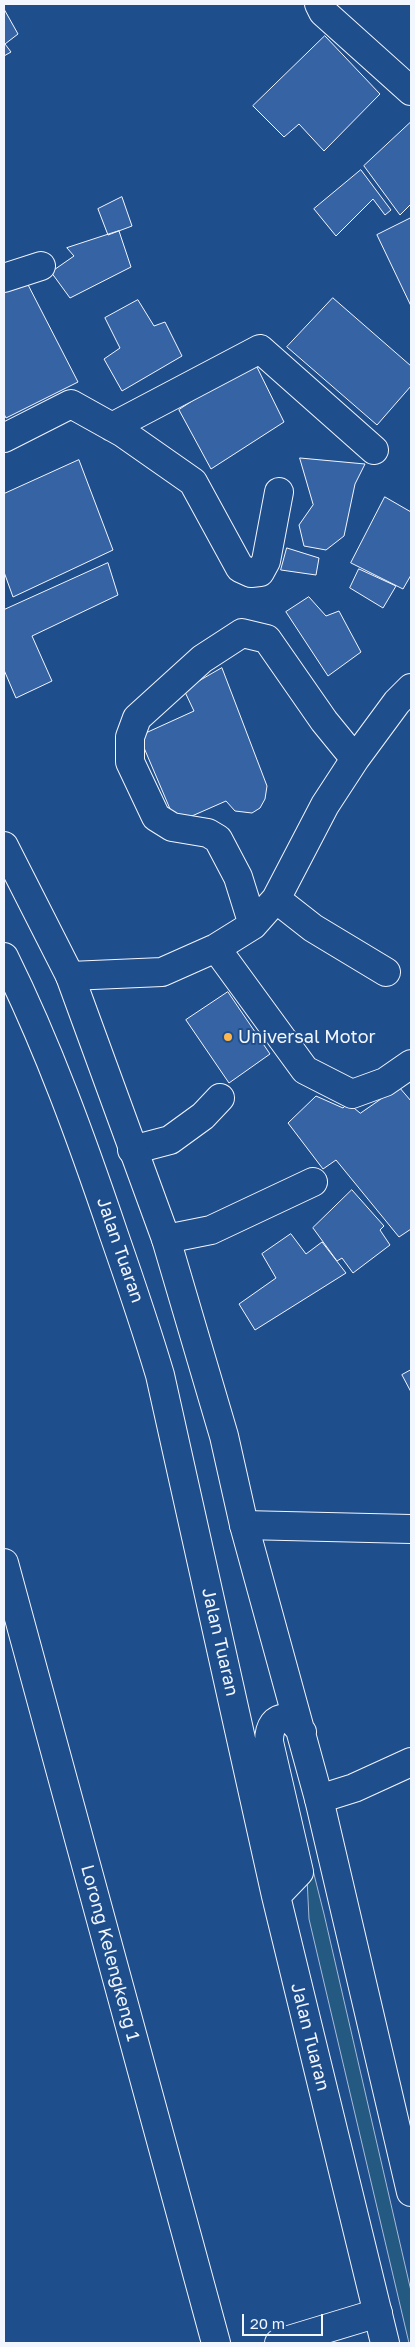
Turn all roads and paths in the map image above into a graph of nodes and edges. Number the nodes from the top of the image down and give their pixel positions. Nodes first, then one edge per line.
1 (318, 4) edge
2 (411, 91) edge
3 (40, 266) dead end
4 (4, 278) edge
5 (112, 427) junction
6 (4, 438) edge
7 (374, 450) dead end
8 (279, 492) dead end
9 (411, 688) edge
10 (355, 759) junction
11 (4, 846) edge
12 (276, 899) junction
13 (253, 925) junction
14 (216, 948) junction
15 (4, 957) edge
16 (386, 972) dead end
17 (70, 976) junction
18 (411, 1064) edge
19 (220, 1098) dead end
20 (132, 1150) junction
21 (313, 1182) dead end
22 (166, 1239) junction
23 (244, 1525) junction
24 (411, 1529) edge
25 (4, 1563) edge
26 (302, 1732) junction
27 (411, 1762) edge
28 (319, 1799) junction
29 (276, 1896) junction
30 (407, 2154) edge
31 (411, 2192) edge
32 (378, 2313) junction
33 (216, 2343) edge
34 (279, 2343) edge
35 (385, 2343) edge

1 - 2 main road
3 - 4 main road
5 - 6 main road
5 - 7 main road
5 - 8 main road
9 - 10 main road
10 - 12 main road
10 - 13 main road
11 - 17 main road
12 - 13 main road
12 - 16 main road
13 - 14 main road
14 - 17 main road
14 - 18 main road
15 - 29 main road, Jalan Tuaran
17 - 20 main road
19 - 20 main road
20 - 22 main road
21 - 22 main road
22 - 23 main road
23 - 24 main road
23 - 26 main road
25 - 33 main road, Lorong Kelengkeng 1
26 - 28 main road
26 - 29 main road
27 - 28 main road
28 - 30 main road
29 - 32 main road, Jalan Tuaran
30 - 31 main road
32 - 34 main road
32 - 35 main road, Jalan Tuaran

